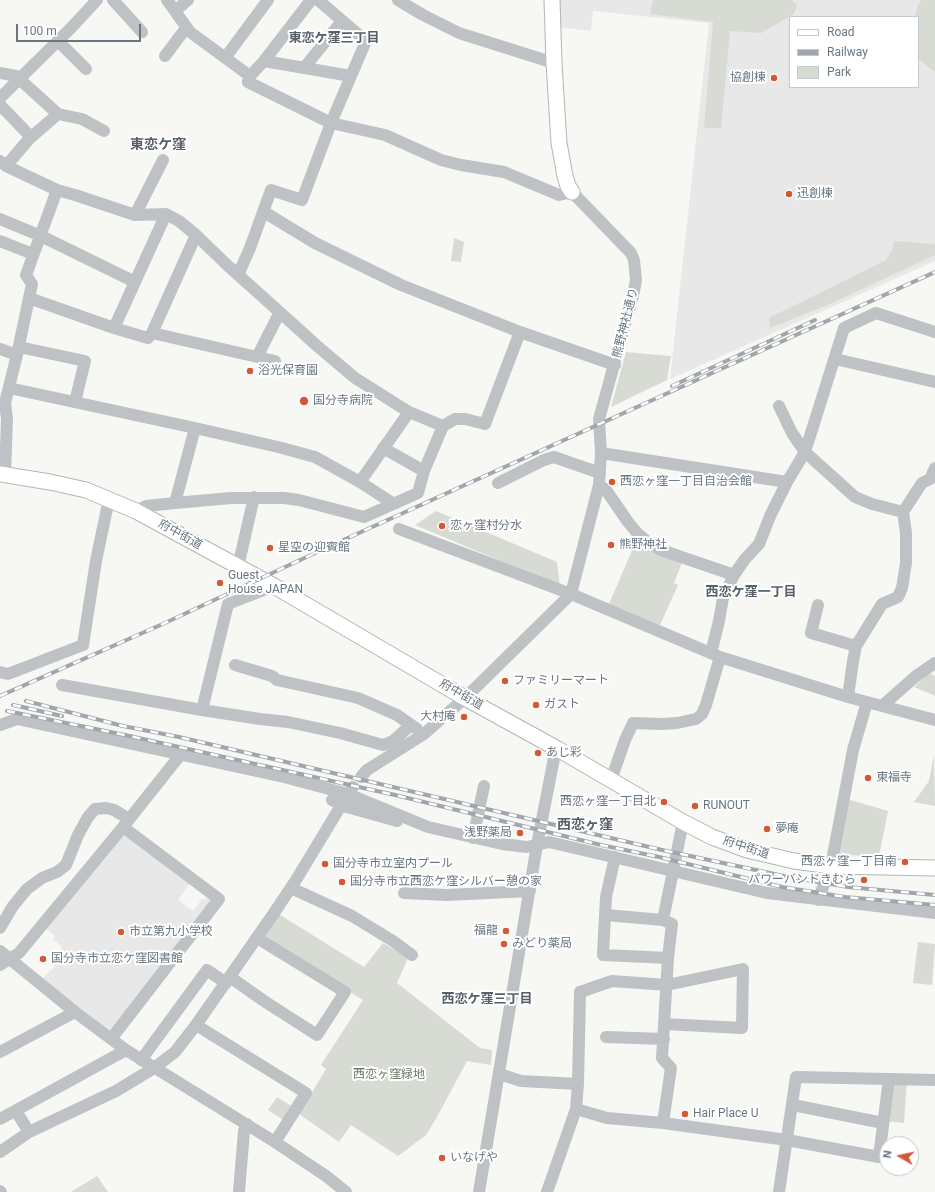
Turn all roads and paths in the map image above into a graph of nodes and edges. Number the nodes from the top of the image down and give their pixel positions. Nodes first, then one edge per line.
1 (97, 0) edge
2 (113, 0) edge
3 (167, 0) edge
4 (188, 0) edge
5 (268, 0) edge
6 (311, 0) edge
7 (318, 0) edge
8 (398, 0) edge
9 (552, 0) edge
10 (175, 11) junction
11 (342, 21) junction
12 (186, 28) junction
13 (142, 32) dead end
14 (58, 41) junction
15 (165, 56) dead end
16 (225, 58) junction
17 (264, 61) junction
18 (554, 63) junction
19 (304, 68) junction
20 (86, 70) dead end
21 (0, 73) edge
22 (250, 76) junction
23 (351, 76) junction
24 (20, 79) junction
25 (0, 98) edge
26 (0, 104) edge
27 (58, 114) junction
28 (331, 123) junction
29 (104, 131) dead end
30 (32, 137) junction
31 (163, 160) dead end
32 (3, 164) edge
33 (57, 190) junction
34 (572, 192) junction
35 (264, 212) junction
36 (166, 214) junction
37 (135, 215) junction
38 (0, 219) edge
39 (196, 235) junction
40 (41, 236) junction
41 (0, 241) edge
42 (33, 254) junction
43 (238, 275) junction
44 (135, 282) junction
45 (29, 298) junction
46 (280, 312) junction
47 (114, 328) junction
48 (520, 332) junction
49 (935, 332) edge
50 (152, 333) junction
51 (0, 350) edge
52 (18, 352) junction
53 (257, 357) junction
54 (835, 359) junction
55 (275, 361) dead end
56 (615, 365) junction
57 (935, 382) edge
58 (9, 388) junction
59 (3, 402) edge
60 (75, 402) junction
61 (779, 406) dead end
62 (408, 412) junction
63 (443, 426) junction
64 (195, 428) junction
65 (383, 448) junction
66 (805, 452) junction
67 (602, 453) junction
68 (935, 468) edge
69 (424, 472) junction
70 (600, 473) junction
71 (2, 475) edge
72 (360, 482) junction
73 (787, 482) junction
74 (498, 484) dead end
75 (599, 485) junction
76 (254, 497) junction
77 (109, 499) junction
78 (175, 503) junction
79 (394, 504) junction
80 (136, 511) junction
81 (903, 512) junction
82 (399, 529) dead end
83 (238, 567) junction
84 (734, 575) junction
85 (274, 586) junction
86 (571, 594) junction
87 (818, 605) dead end
88 (856, 646) junction
89 (715, 655) junction
90 (935, 663) edge
91 (235, 665) dead end
92 (0, 672) edge
93 (62, 685) dead end
94 (848, 697) junction
95 (465, 698) junction
96 (867, 702) junction
97 (882, 706) junction
98 (202, 710) junction
99 (935, 720) edge
100 (0, 725) edge
101 (410, 725) junction
102 (424, 734) junction
103 (556, 748) junction
104 (181, 754) junction
105 (244, 768) junction
106 (361, 777) dead end
107 (611, 780) junction
108 (484, 786) dead end
109 (350, 791) junction
110 (683, 822) junction
111 (126, 823) junction
112 (424, 825) junction
113 (473, 838) junction
114 (537, 845) junction
115 (615, 857) junction
116 (831, 866) junction
117 (935, 868) edge
118 (672, 871) junction
119 (293, 884) junction
120 (530, 891) junction
121 (404, 893) dead end
122 (818, 900) junction
123 (935, 913) edge
124 (606, 914) junction
125 (663, 920) junction
126 (0, 928) edge
127 (257, 938) junction
128 (0, 951) edge
129 (412, 955) dead end
130 (668, 958) junction
131 (5, 962) edge
132 (228, 980) junction
133 (667, 985) junction
134 (74, 1012) junction
135 (664, 1024) junction
136 (196, 1025) junction
137 (606, 1037) dead end
138 (111, 1039) junction
139 (664, 1039) junction
140 (126, 1050) junction
141 (0, 1052) edge
142 (141, 1060) junction
143 (154, 1068) junction
144 (499, 1074) junction
145 (889, 1079) junction
146 (935, 1080) edge
147 (578, 1084) junction
148 (793, 1104) junction
149 (576, 1109) junction
150 (16, 1111) junction
151 (0, 1119) edge
152 (663, 1123) junction
153 (884, 1123) junction
154 (247, 1124) junction
155 (29, 1132) junction
156 (787, 1140) junction
157 (275, 1142) junction
158 (0, 1152) edge
159 (239, 1192) edge
160 (346, 1192) edge
161 (479, 1192) edge
162 (547, 1192) edge
163 (779, 1192) edge

1 - 14 street
2 - 13 street
3 - 10 street
4 - 10 street
5 - 16 street
6 - 17 street
7 - 11 street
8 - 18 street
9 - 18 main road, 熊野神社通り
10 - 12 street
11 - 19 street
11 - 23 street
12 - 15 street
12 - 16 street
14 - 20 street
14 - 24 street
16 - 22 street
17 - 19 street
17 - 22 street
18 - 34 main road, 熊野神社通り
19 - 23 street
21 - 24 street
22 - 28 street
23 - 28 street
24 - 25 street
24 - 27 street
26 - 30 street
27 - 29 street
27 - 30 street
28 - 34 street
28 - 35 street
30 - 32 street
31 - 37 street
32 - 33 street
33 - 37 street
33 - 40 street
34 - 56 street, 熊野神社通り
35 - 43 street
35 - 48 street
36 - 37 street
36 - 39 street
36 - 44 street
38 - 40 street
39 - 43 street
39 - 50 street
40 - 42 street
40 - 44 street
41 - 42 street
42 - 45 street
43 - 46 street
44 - 47 street
45 - 47 street
45 - 52 street
46 - 53 street
46 - 62 street
47 - 50 street
48 - 56 street
48 - 63 street
49 - 54 street
50 - 53 street
51 - 52 street
52 - 58 street
52 - 60 street
53 - 55 street
54 - 57 street
54 - 66 street
56 - 67 street, 熊野神社通り
58 - 59 street
58 - 60 street
59 - 71 street
60 - 64 street
61 - 66 street
62 - 63 street
62 - 65 street
63 - 69 street
64 - 72 street
64 - 78 street
65 - 69 street
65 - 72 street
66 - 73 street
66 - 81 street
67 - 70 street, 熊野神社通り
67 - 73 street
68 - 81 street
69 - 79 street
70 - 74 street
70 - 75 street, 熊野神社通り
71 - 77 main road, 府中街道
72 - 79 street
73 - 84 street
75 - 84 street
75 - 86 street, 熊野神社通り
76 - 78 street
76 - 79 street
76 - 83 street
77 - 80 main road, 府中街道
77 - 92 street
78 - 80 street
80 - 83 main road, 府中街道
81 - 88 street
82 - 86 street
83 - 85 main road, 府中街道
84 - 89 street
85 - 95 main road, 府中街道
85 - 98 street
86 - 89 street
86 - 95 street
87 - 88 street
88 - 94 street
89 - 94 street
89 - 107 street
90 - 97 street
91 - 101 street
93 - 98 street
94 - 96 street
95 - 102 street
95 - 103 main road, 府中街道
96 - 97 street
96 - 116 street
97 - 99 street
98 - 101 street
100 - 104 street
101 - 102 street
102 - 106 street
103 - 107 main road, 府中街道
103 - 114 street
104 - 105 street
104 - 111 street
105 - 109 street
105 - 112 street, bridge
107 - 110 main road, 府中街道
108 - 113 street
109 - 112 street
109 - 119 street
110 - 116 main road, 府中街道
110 - 118 street
111 - 126 street
111 - 131 street
111 - 138 street
112 - 113 street
113 - 114 street
114 - 115 street
114 - 120 street
115 - 118 street
115 - 124 street
116 - 117 main road, 府中街道
116 - 122 street
118 - 122 street
118 - 125 street
119 - 127 street
119 - 129 street
120 - 121 street
120 - 144 street
122 - 123 street
124 - 125 street
124 - 130 street
125 - 130 street
127 - 132 street
127 - 132 street
128 - 131 street
130 - 133 street
131 - 134 street
132 - 136 street
132 - 142 street
133 - 135 street
133 - 135 street
133 - 147 street
134 - 138 street
134 - 141 street
135 - 139 street
136 - 143 street
136 - 157 street
137 - 139 street
138 - 140 street
139 - 152 street
140 - 142 street
140 - 150 street
142 - 143 street
143 - 154 street
143 - 155 street
144 - 147 street
144 - 161 street
145 - 146 street
145 - 148 street
145 - 153 street
147 - 149 street
148 - 153 street
148 - 156 street
149 - 152 street
149 - 162 street
150 - 151 street
150 - 155 street
152 - 156 street
153 - 156 street
154 - 157 street
154 - 159 street
155 - 158 street
156 - 163 street
157 - 160 street

